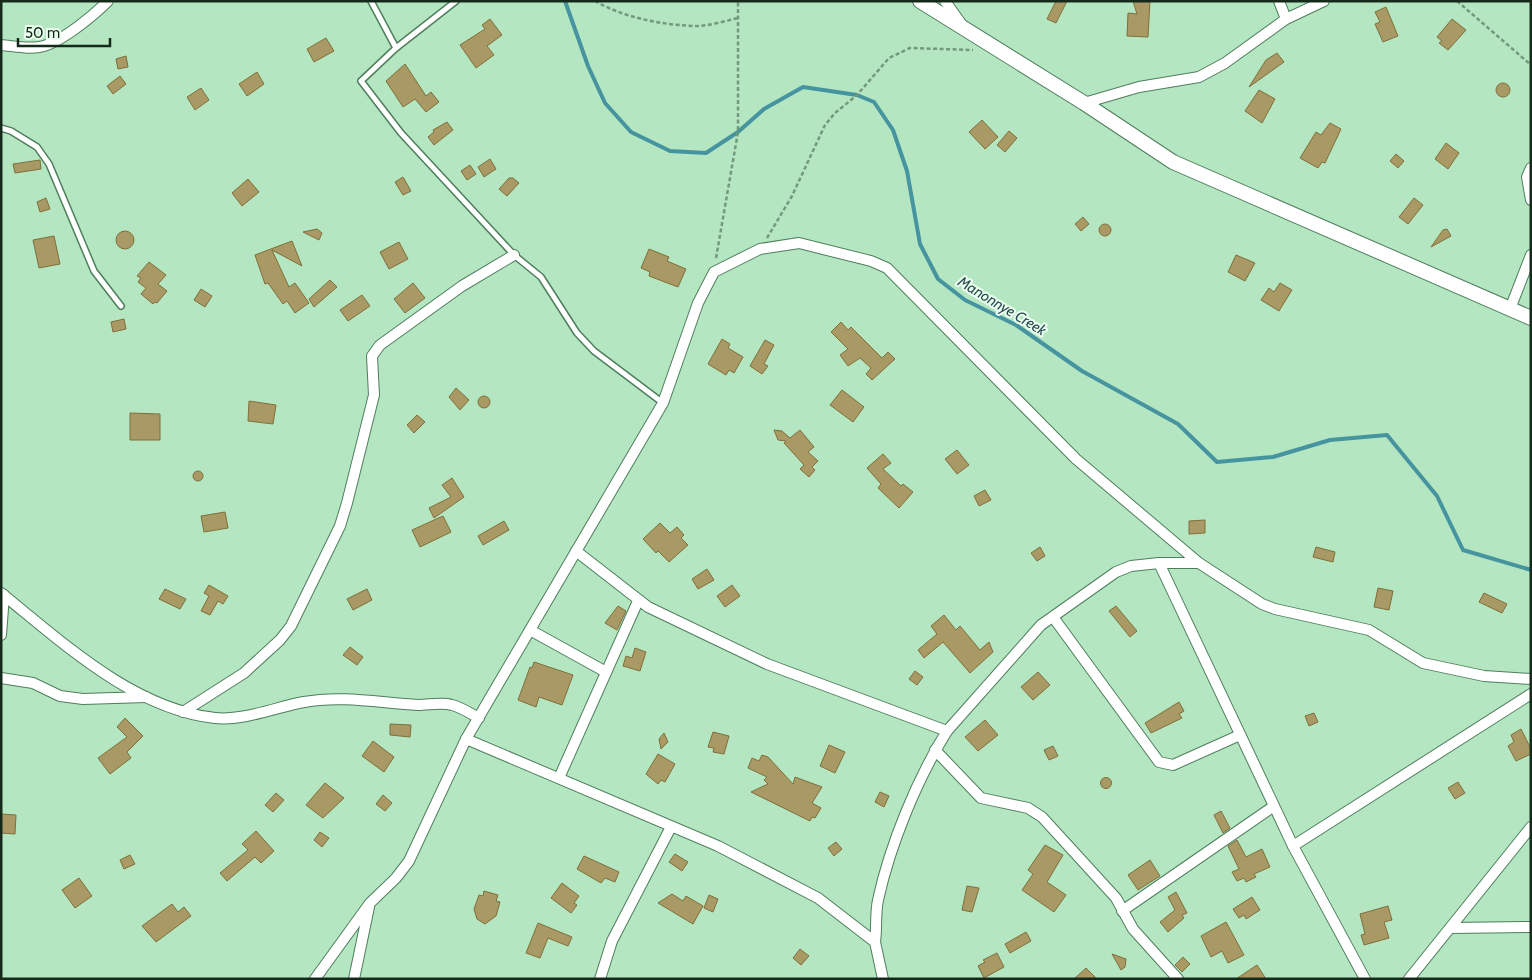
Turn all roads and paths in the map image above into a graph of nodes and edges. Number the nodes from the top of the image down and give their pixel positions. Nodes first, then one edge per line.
1 (108, 1) edge
2 (371, 1) edge
3 (456, 1) edge
4 (596, 1) edge
5 (738, 1) edge
6 (920, 1) edge
7 (945, 1) edge
8 (1279, 1) edge
9 (1324, 1) edge
10 (1457, 1) edge
11 (738, 18) junction
12 (1286, 19) junction
13 (965, 30) junction
14 (1, 45) edge
15 (396, 48) junction
16 (1000, 51) junction
17 (1531, 65) edge
18 (1084, 102) junction
19 (1, 128) edge
20 (1531, 168) edge
21 (1531, 200) edge
22 (760, 250) junction
23 (514, 255) junction
24 (1531, 255) edge
25 (714, 272) junction
26 (121, 306) dead end
27 (1510, 309) junction
28 (1531, 318) edge
29 (663, 403) junction
30 (576, 551) junction
31 (1199, 562) junction
32 (1159, 563) junction
33 (3, 594) edge
34 (638, 601) junction
35 (1053, 617) junction
36 (530, 630) junction
37 (1, 635) edge
38 (606, 672) junction
39 (1, 678) edge
40 (1531, 679) edge
41 (1531, 694) edge
42 (149, 697) junction
43 (184, 712) junction
44 (479, 718) junction
45 (947, 731) junction
46 (1240, 736) junction
47 (466, 739) junction
48 (935, 750) junction
49 (559, 778) junction
50 (1274, 806) junction
51 (671, 827) junction
52 (1531, 827) edge
53 (1293, 846) junction
54 (370, 903) junction
55 (1122, 911) junction
56 (1451, 928) junction
57 (1531, 928) edge
58 (875, 942) junction
59 (315, 979) edge
60 (354, 979) edge
61 (600, 979) edge
62 (883, 979) edge
63 (1178, 979) edge
64 (1365, 979) edge
65 (1409, 979) edge

1 - 14 street
2 - 15 lane
3 - 15 lane
4 - 11 path
5 - 11 path
6 - 13 street
7 - 13 street
8 - 12 street
9 - 12 street
10 - 17 path
11 - 25 path
12 - 18 street
13 - 16 street
15 - 23 lane
16 - 18 street
16 - 22 path
18 - 27 street
19 - 26 lane
20 - 21 street
22 - 25 street
22 - 31 street
23 - 29 lane
23 - 43 street
24 - 27 street
25 - 29 street
27 - 28 street
29 - 30 street
30 - 34 street
30 - 36 street
31 - 32 street
31 - 40 street
32 - 35 street
32 - 46 street
33 - 37 street
33 - 42 street
34 - 38 street
34 - 45 street
35 - 45 street
35 - 46 street
36 - 38 street
36 - 44 street
38 - 49 street
39 - 42 street
41 - 53 street
42 - 43 street
43 - 44 street
44 - 47 street
45 - 48 street
46 - 50 street
47 - 49 street
47 - 54 street
48 - 55 street
48 - 58 street
49 - 51 street
50 - 53 street
50 - 55 street
51 - 58 street
51 - 61 street
52 - 56 street
53 - 64 street
54 - 59 street
54 - 60 street
55 - 63 street
56 - 57 street
56 - 65 street
58 - 62 street

